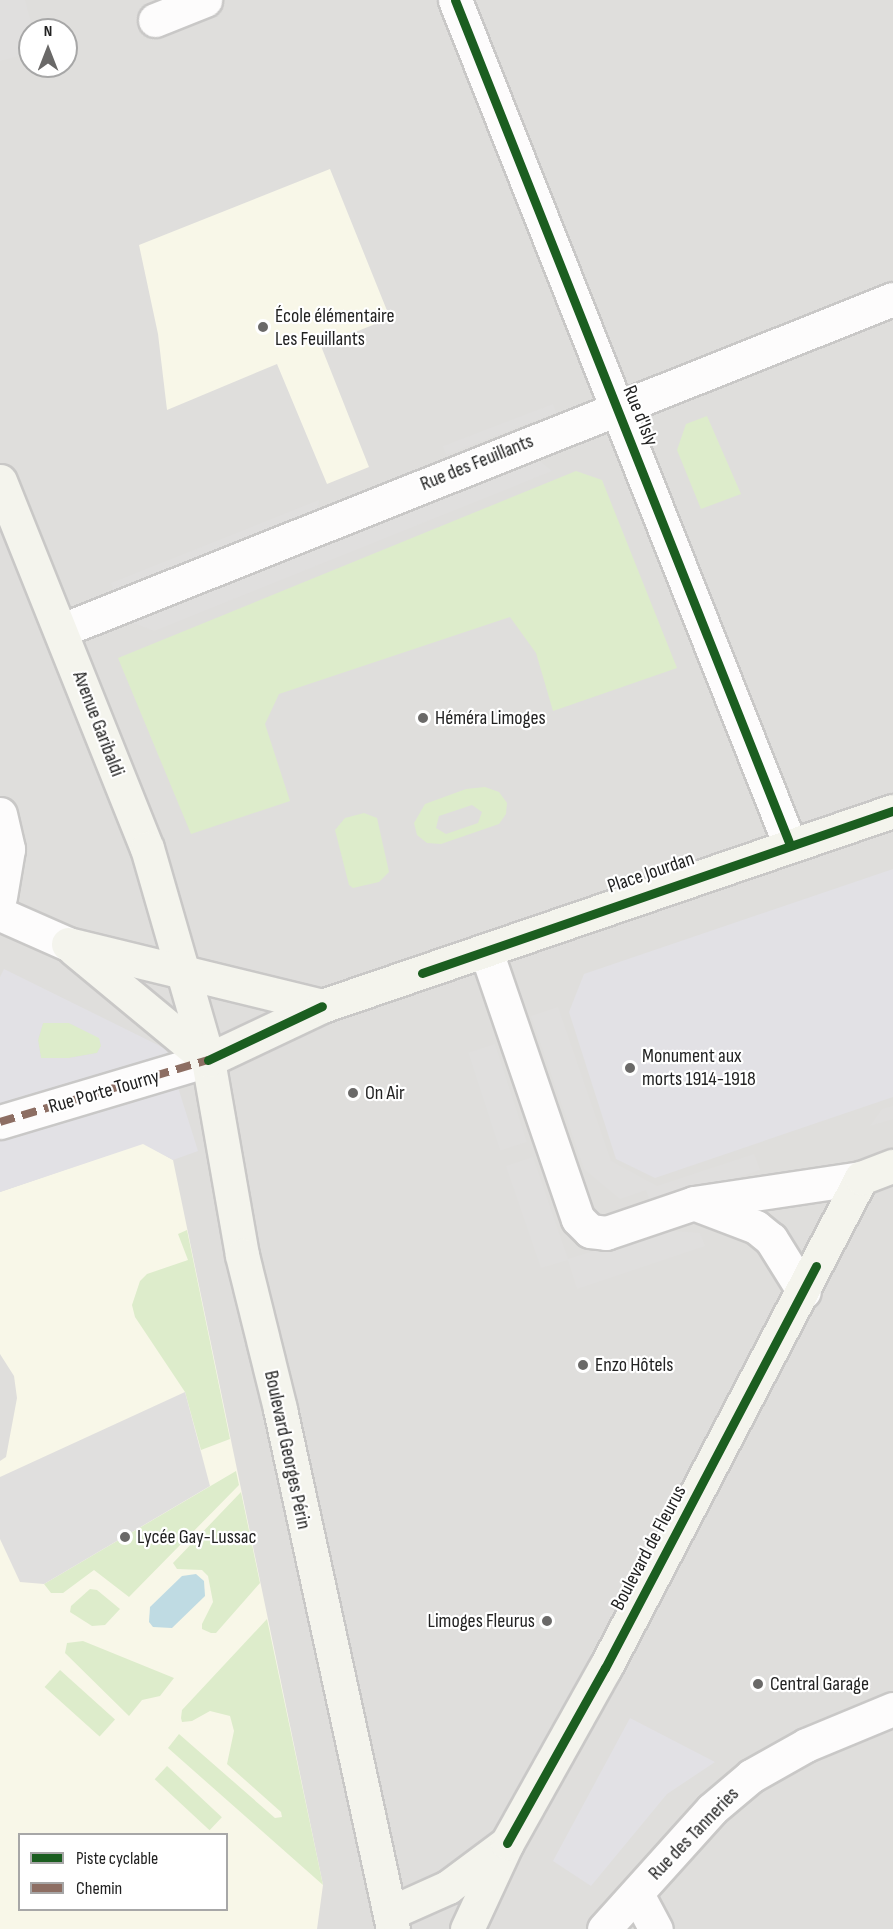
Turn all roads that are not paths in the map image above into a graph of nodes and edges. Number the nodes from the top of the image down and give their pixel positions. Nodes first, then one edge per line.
1 (205, 0) edge
2 (457, 0) edge
3 (155, 20) dead end
4 (893, 299) edge
5 (618, 409) junction
6 (0, 481) edge
7 (62, 630) junction
8 (893, 811) edge
9 (0, 814) edge
10 (790, 845) junction
11 (0, 897) edge
12 (0, 914) edge
13 (68, 944) junction
14 (486, 951) junction
15 (181, 972) junction
16 (322, 1005) junction
17 (208, 1060) junction
18 (0, 1122) edge
19 (893, 1166) edge
20 (861, 1178) junction
21 (694, 1203) junction
22 (804, 1292) junction
23 (893, 1709) edge
24 (507, 1843) junction
25 (637, 1894) junction
26 (392, 1921) edge
27 (467, 1929) edge
28 (604, 1929) edge
29 (656, 1929) edge

1 - 3 street
2 - 5 street, Rue d'Isly
4 - 5 street, Rue des Feuillants
5 - 7 street, Rue des Feuillants
5 - 10 street, Rue d'Isly
6 - 7 main road, Avenue Garibaldi
7 - 15 main road, Avenue Garibaldi
8 - 10 main road, Place Jourdan
9 - 11 street
10 - 14 main road, Place Jourdan
12 - 13 street
13 - 15 main road
13 - 17 main road
14 - 16 main road, Place Jourdan
14 - 21 street
15 - 16 main road
15 - 17 main road, Boulevard Georges Périn
16 - 17 main road, Place Jourdan
17 - 18 street, Rue Porte Tourny
17 - 26 main road, Boulevard Georges Périn
19 - 20 main road
20 - 21 street
20 - 22 main road, Boulevard de Fleurus
21 - 22 street
22 - 24 main road, Boulevard de Fleurus
23 - 25 street, Rue des Tanneries
24 - 26 main road, Boulevard de Fleurus
24 - 27 main road, Boulevard de Fleurus
25 - 28 street, Rue des Tanneries
25 - 29 street

